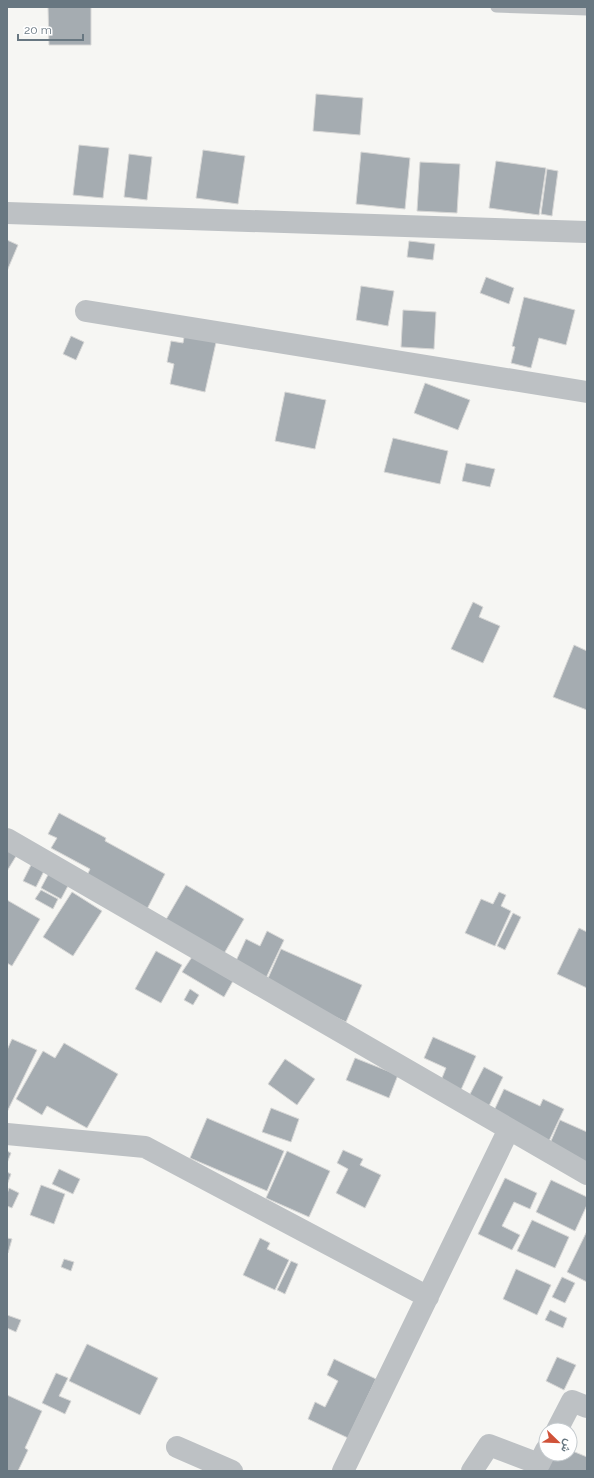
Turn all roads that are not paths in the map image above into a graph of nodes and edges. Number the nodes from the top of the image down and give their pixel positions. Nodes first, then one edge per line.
1 (496, 7) edge
2 (587, 10) edge
3 (7, 213) edge
4 (587, 232) edge
5 (86, 310) dead end
6 (587, 392) edge
7 (7, 839) edge
8 (509, 1129) junction
9 (7, 1134) edge
10 (587, 1174) edge
11 (428, 1298) junction
12 (587, 1407) edge
13 (561, 1422) edge
14 (177, 1448) dead end
15 (540, 1462) edge
16 (232, 1471) edge
17 (343, 1471) edge
18 (472, 1471) edge

1 - 2 lane
3 - 4 street
5 - 6 street
7 - 8 street
8 - 10 street
8 - 11 street
9 - 11 street
11 - 17 street
12 - 13 street
14 - 16 street
15 - 18 street

